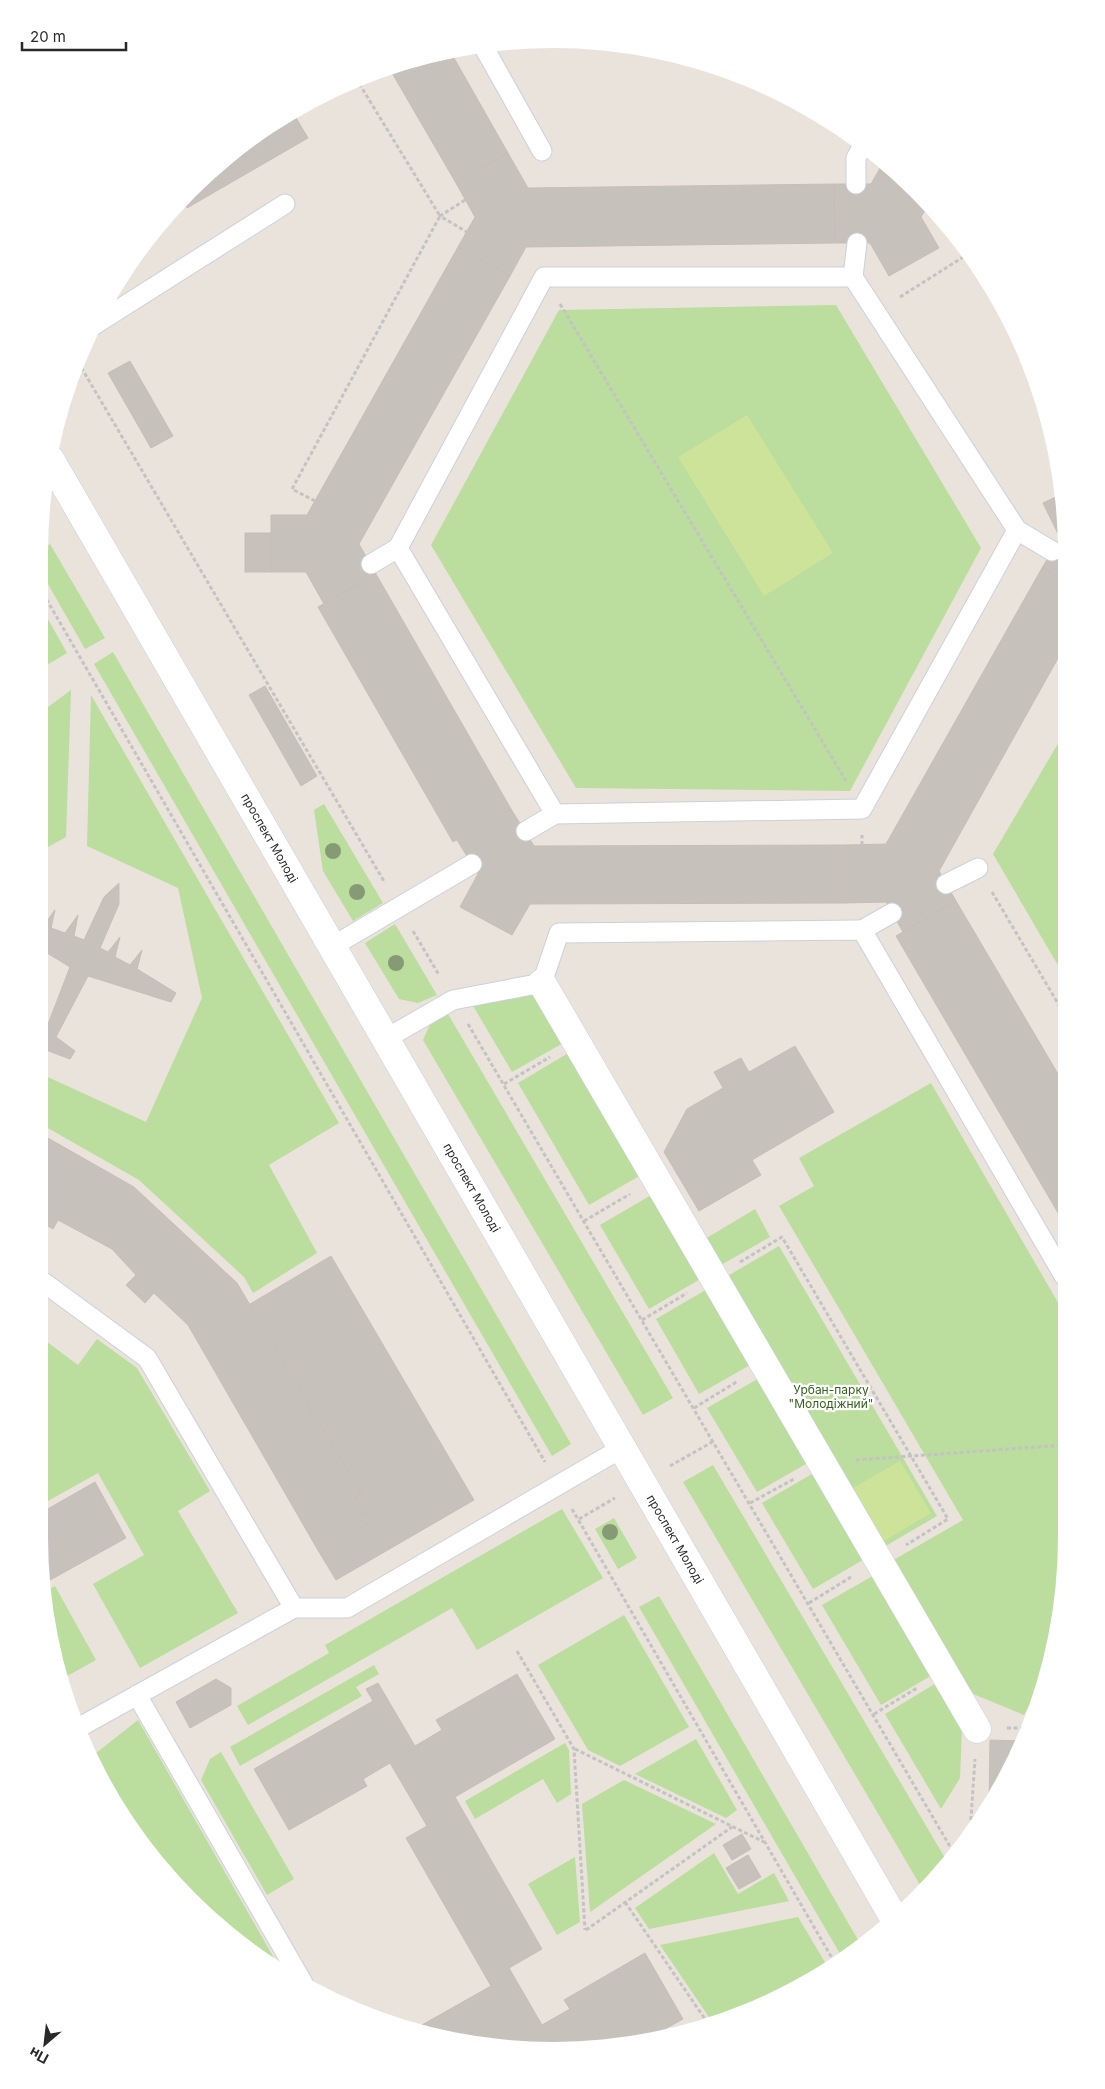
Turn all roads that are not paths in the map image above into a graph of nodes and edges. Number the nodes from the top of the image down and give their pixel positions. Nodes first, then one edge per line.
1 (487, 52) edge
2 (542, 151) dead end
3 (859, 152) edge
4 (856, 184) dead end
5 (285, 204) dead end
6 (857, 243) dead end
7 (852, 277) junction
8 (107, 316) edge
9 (55, 468) edge
10 (1017, 530) junction
11 (398, 548) junction
12 (1052, 551) dead end
13 (371, 564) dead end
14 (555, 814) junction
15 (526, 831) dead end
16 (472, 864) dead end
17 (978, 868) road end
18 (946, 884) dead end
19 (892, 913) dead end
20 (862, 930) junction
21 (333, 946) junction
22 (542, 983) junction
23 (387, 1038) junction
24 (1058, 1266) edge
25 (47, 1284) edge
26 (622, 1448) junction
27 (294, 1608) junction
28 (137, 1695) junction
29 (84, 1725) edge
30 (977, 1729) road end
31 (890, 1911) edge
32 (297, 1972) edge

1 - 2 lane
3 - 4 lane
5 - 8 lane
6 - 7 lane
7 - 10 lane
7 - 11 lane
9 - 21 street, проспект Молоді
10 - 12 lane
10 - 14 lane
11 - 13 lane
11 - 14 lane
14 - 15 lane
16 - 21 lane
17 - 18 lane
19 - 20 lane
20 - 22 lane
20 - 24 lane
21 - 23 street, проспект Молоді
22 - 23 lane
22 - 30 street
23 - 26 street, проспект Молоді
25 - 27 lane
26 - 27 lane
26 - 31 street, проспект Молоді
27 - 28 lane
28 - 29 lane
28 - 32 lane

